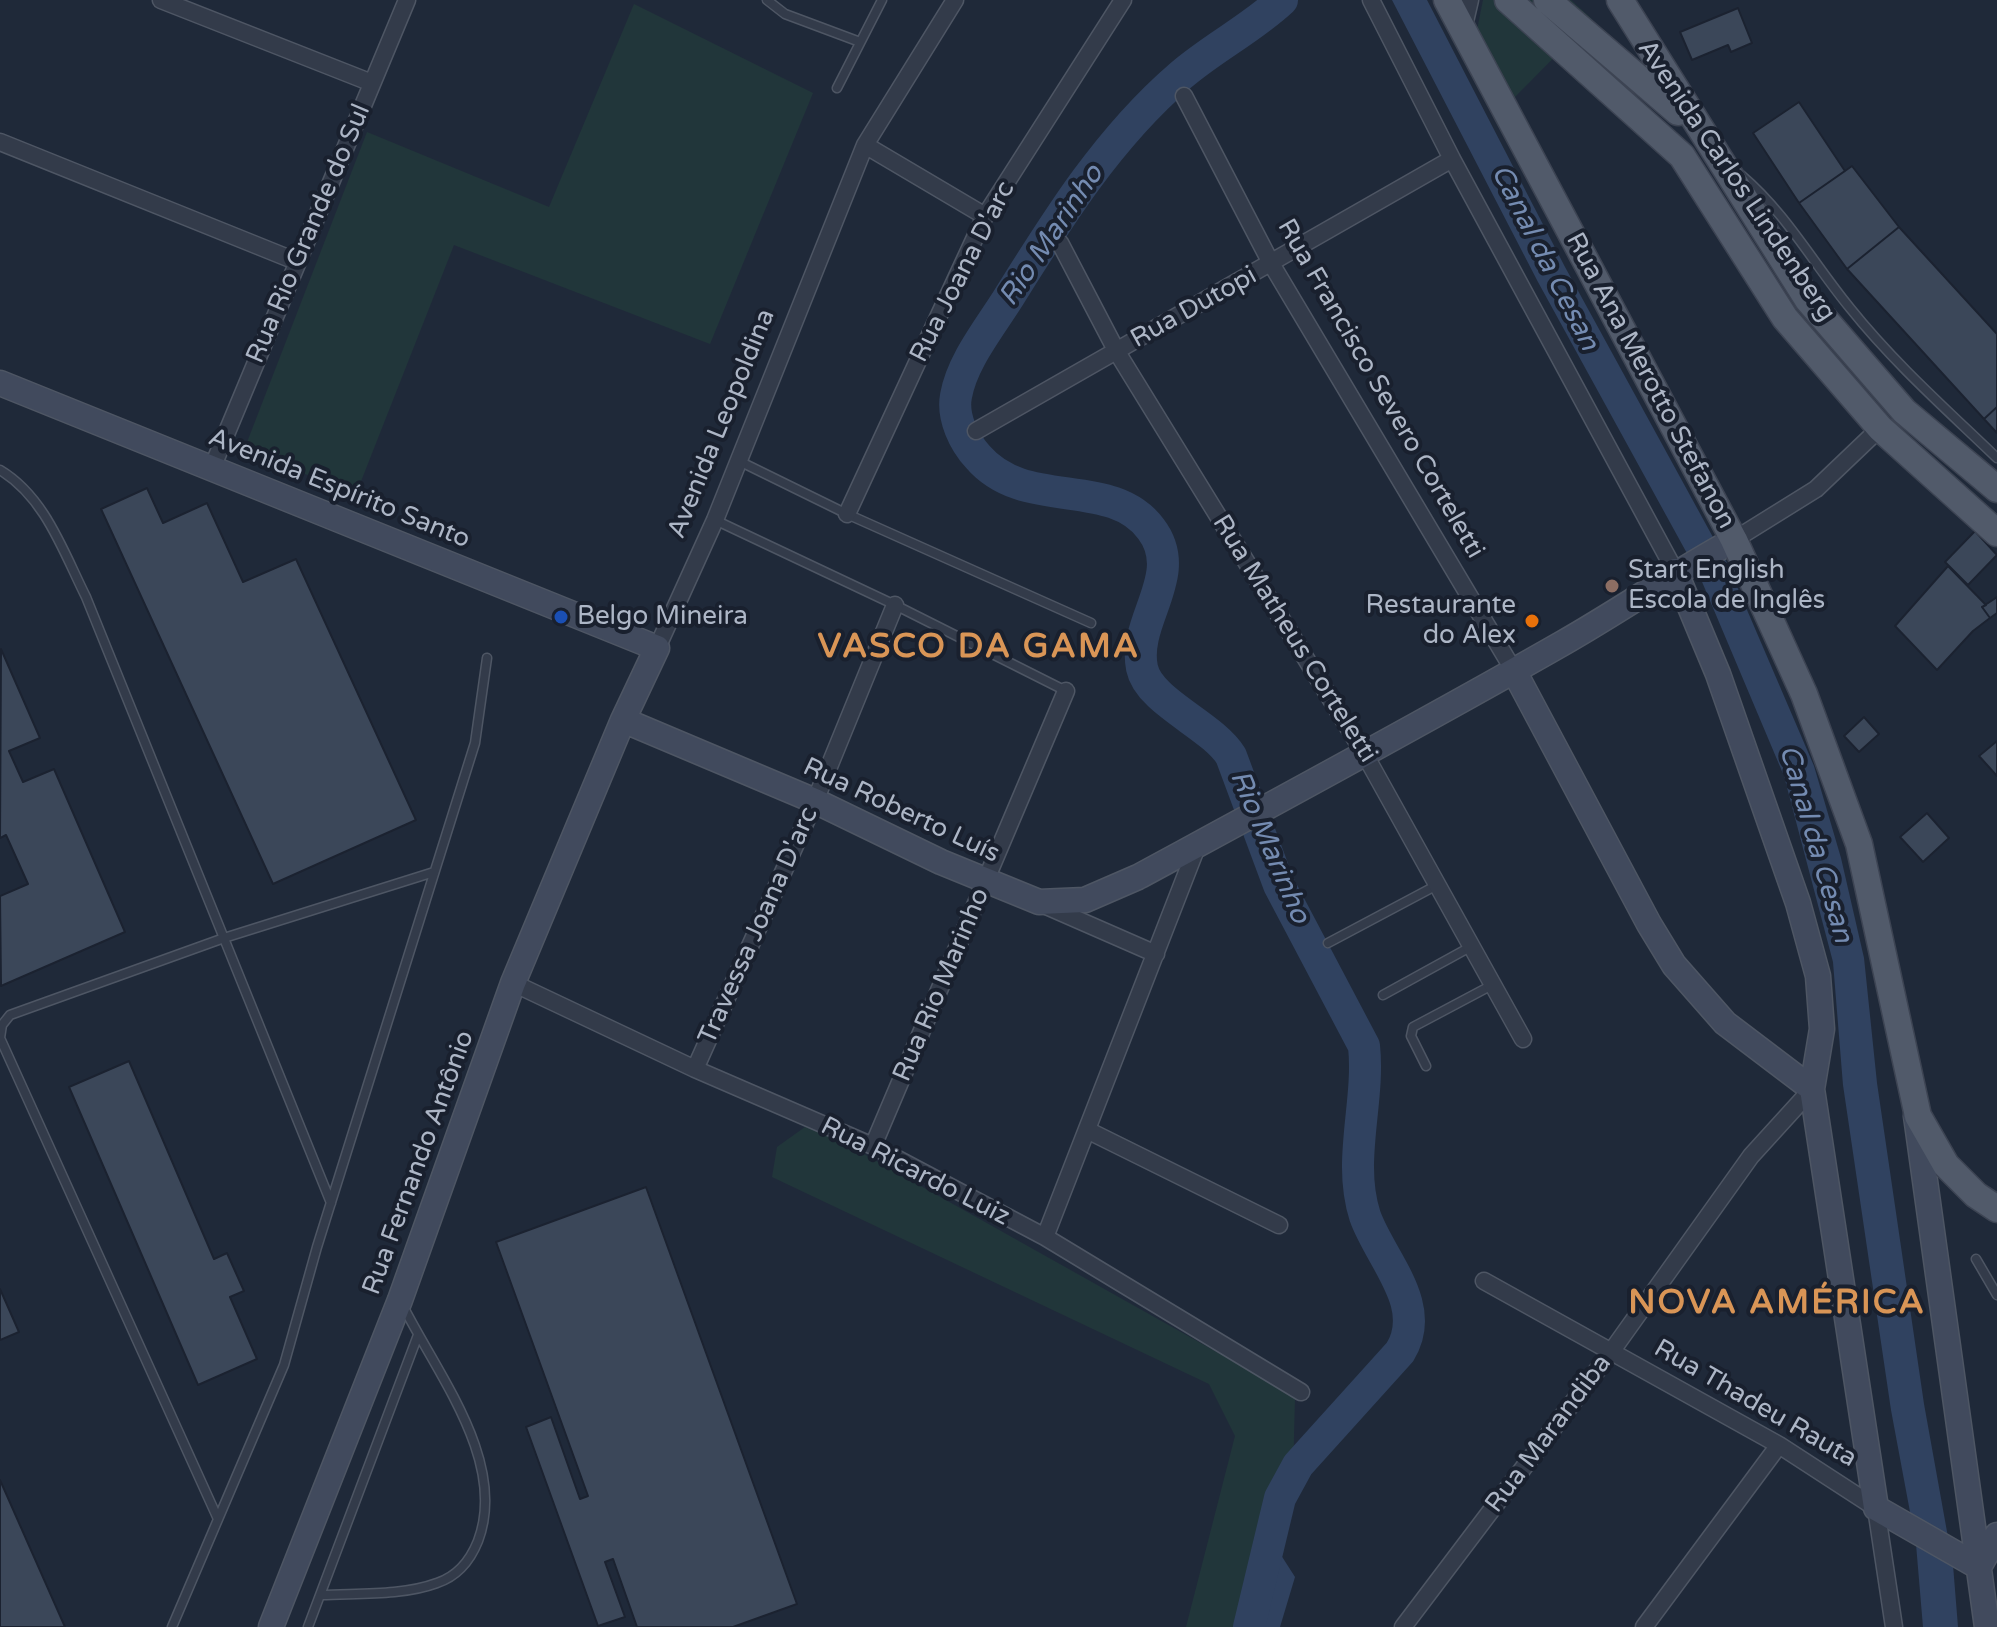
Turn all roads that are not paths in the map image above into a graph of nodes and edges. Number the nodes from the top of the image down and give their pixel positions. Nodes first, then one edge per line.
1 (161, 0) edge
2 (407, 0) edge
3 (767, 0) edge
4 (882, 0) edge
5 (955, 0) edge
6 (1123, 0) edge
7 (1371, 0) edge
8 (1447, 0) edge
9 (1470, 0) edge
10 (1508, 0) edge
11 (1547, 0) edge
12 (1620, 0) edge
13 (1463, 30) junction
14 (860, 42) junction
15 (372, 83) junction
16 (837, 88) dead end
17 (1184, 96) dead end
18 (0, 142) edge
19 (865, 145) junction
20 (1719, 155) junction
21 (1452, 159) junction
22 (985, 216) junction
23 (1060, 243) dead end
24 (298, 262) junction
25 (1272, 265) junction
26 (1117, 352) junction
27 (0, 383) edge
28 (1880, 428) junction
29 (976, 431) dead end
30 (1997, 458) edge
31 (738, 461) junction
32 (212, 468) junction
33 (0, 470) edge
34 (1997, 489) edge
35 (847, 514) junction
36 (715, 520) junction
37 (1997, 533) edge
38 (1729, 543) junction
39 (1683, 567) junction
40 (895, 605) junction
41 (1091, 623) dead end
42 (657, 648) junction
43 (487, 658) dead end
44 (1514, 671) junction
45 (1066, 691) joint
46 (623, 720) junction
47 (1364, 753) junction
48 (815, 801) junction
49 (1198, 844) junction
50 (434, 872) junction
51 (987, 881) junction
52 (1440, 884) junction
53 (1039, 902) junction
54 (224, 938) junction
55 (1328, 943) dead end
56 (1473, 946) junction
57 (1156, 954) junction
58 (513, 983) junction
59 (1494, 984) junction
60 (1383, 995) dead end
61 (1, 1023) edge
62 (1523, 1039) dead end
63 (1820, 1048) junction
64 (1426, 1066) dead end
65 (1783, 1067) junction
66 (695, 1069) junction
67 (1812, 1089) junction
68 (1914, 1102) junction
69 (1087, 1130) junction
70 (873, 1146) junction
71 (331, 1203) junction
72 (1997, 1209) edge
73 (1279, 1225) dead end
74 (1045, 1237) junction
75 (1976, 1259) dead end
76 (1484, 1281) dead end
77 (1997, 1295) edge
78 (400, 1300) junction
79 (418, 1335) junction
80 (1611, 1352) junction
81 (1301, 1392) dead end
82 (1779, 1445) junction
83 (1876, 1508) junction
84 (218, 1519) junction
85 (1997, 1535) edge
86 (1988, 1572) edge
87 (321, 1595) junction
88 (172, 1627) edge
89 (271, 1627) edge
90 (308, 1627) edge
91 (1403, 1627) edge
92 (1644, 1627) edge
93 (1894, 1627) edge
94 (1987, 1627) edge

1 - 15 street
2 - 15 street, Rua Rio Grande do Sul
3 - 14 lane
4 - 14 lane
5 - 19 street, Avenida Leopoldina
6 - 22 street, Rua Joana D'arc
7 - 21 street
8 - 13 main road, Rua Ana Merotto Stefanon
9 - 13 street
10 - 28 main road, Avenida Carlos Lindenberg
11 - 20 main road
12 - 20 main road, Avenida Carlos Lindenberg
13 - 38 main road, Rua Ana Merotto Stefanon
14 - 16 lane
15 - 24 street, Rua Rio Grande do Sul
17 - 25 street, Rua Francisco Severo Corteletti
18 - 24 street
19 - 22 street
19 - 31 street, Avenida Leopoldina
20 - 30 lane
20 - 34 main road, Avenida Carlos Lindenberg
21 - 25 street, Rua Dutopi
21 - 39 street
22 - 35 street, Rua Joana D'arc
23 - 26 street, Rua Matheus Corteletti
24 - 32 street, Rua Rio Grande do Sul
25 - 26 street, Rua Dutopi
25 - 44 street, Rua Francisco Severo Corteletti
26 - 29 street, Rua Dutopi
26 - 47 street, Rua Matheus Corteletti
27 - 32 street, Avenida Espírito Santo
28 - 37 main road, Avenida Carlos Lindenberg
28 - 38 street
31 - 35 lane
31 - 36 street, Avenida Leopoldina
32 - 42 street, Avenida Espírito Santo
33 - 54 lane
35 - 41 lane
36 - 40 lane
36 - 42 street, Avenida Leopoldina
38 - 39 street
38 - 68 main road, Rua Ana Merotto Stefanon
39 - 44 street
39 - 63 street
40 - 45 lane
40 - 48 street, Travessa Joana D'arc
42 - 46 street, Avenida Leopoldina
43 - 50 lane
44 - 47 street
44 - 65 street, Rua Francisco Severo Corteletti
45 - 51 street, Rua Rio Marinho
46 - 48 street, Rua Roberto Luís
46 - 58 street, Rua Fernando Antônio
47 - 49 street
47 - 52 street, Rua Matheus Corteletti
48 - 51 street, Rua Roberto Luís
48 - 66 street, Travessa Joana D'arc
49 - 53 street
49 - 57 street
50 - 54 lane
50 - 71 lane
51 - 53 street, Rua Roberto Luís
51 - 70 street, Rua Rio Marinho
52 - 55 lane
52 - 56 street, Rua Matheus Corteletti
53 - 57 street, Rua Roberto Luís
54 - 61 lane
54 - 71 lane
56 - 59 street, Rua Matheus Corteletti
56 - 60 lane
57 - 69 street
58 - 66 street, Rua Ricardo Luiz
58 - 78 street, Rua Fernando Antônio
59 - 62 street, Rua Matheus Corteletti
59 - 64 lane
61 - 84 lane
63 - 65 street
63 - 67 street
65 - 67 street, Rua Francisco Severo Corteletti
66 - 70 street, Rua Ricardo Luiz
67 - 80 street, Rua Marandiba
67 - 83 street
68 - 72 main road, Rua Ana Merotto Stefanon
68 - 86 street
69 - 73 street
69 - 74 street
70 - 74 street, Rua Ricardo Luiz
71 - 84 lane
74 - 81 street, Rua Ricardo Luiz
75 - 77 lane
76 - 80 street, Rua Thadeu Rauta
78 - 79 lane
78 - 89 street, Rua Fernando Antônio
79 - 87 lane
79 - 87 lane
80 - 82 street, Rua Thadeu Rauta
80 - 91 street, Rua Marandiba
82 - 83 street, Rua Thadeu Rauta
82 - 92 street
83 - 86 street, Rua Thadeu Rauta
83 - 93 street
84 - 88 lane
85 - 86 street
86 - 94 street
87 - 90 lane

